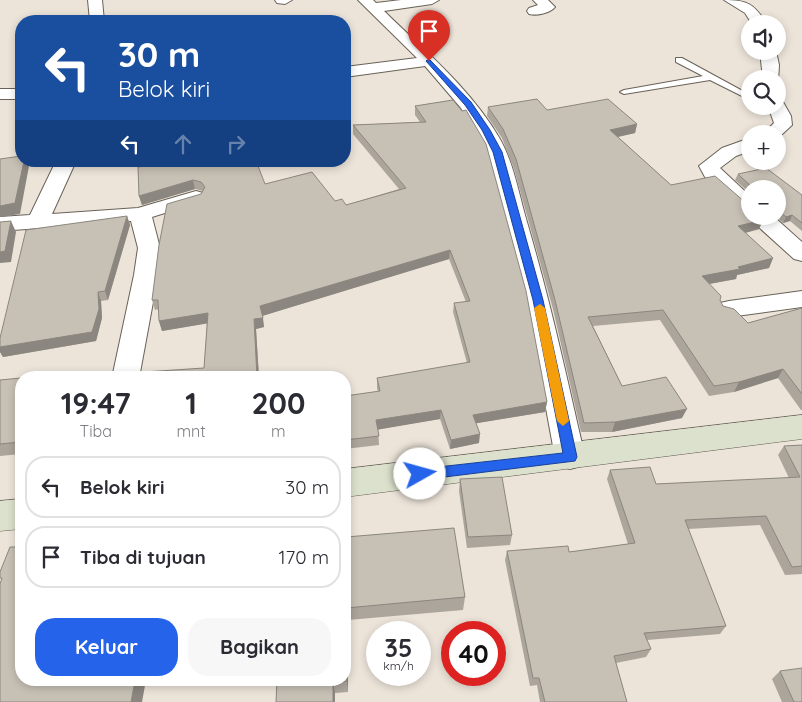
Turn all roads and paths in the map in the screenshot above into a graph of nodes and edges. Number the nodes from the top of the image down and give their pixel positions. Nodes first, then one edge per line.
1 (95, 0) edge
2 (432, 0) edge
3 (731, 0) edge
4 (369, 4) edge
5 (96, 15) edge
6 (754, 15) edge
7 (679, 60) dead end
8 (429, 61) junction
9 (351, 71) edge
10 (711, 77) junction
11 (624, 92) dead end
12 (741, 93) edge
13 (0, 94) edge
14 (15, 94) edge
15 (741, 147) edge
16 (63, 167) edge
17 (196, 196) edge
18 (741, 199) edge
19 (140, 214) junction
20 (38, 221) junction
21 (0, 224) edge
22 (770, 225) edge
23 (802, 254) edge
24 (802, 299) edge
25 (729, 309) edge
26 (126, 371) edge
27 (802, 427) edge
28 (570, 457) junction
29 (351, 482) edge
30 (15, 515) edge
31 (0, 516) edge

1 - 5 street
2 - 4 street
3 - 6 street
4 - 8 street
7 - 10 lane
8 - 9 street
8 - 28 street
10 - 11 lane
10 - 12 lane
13 - 14 street
15 - 18 street
16 - 20 street
17 - 19 street
19 - 20 street
19 - 26 street
20 - 21 street
22 - 23 street
24 - 25 street
27 - 28 street
28 - 29 street
30 - 31 street

